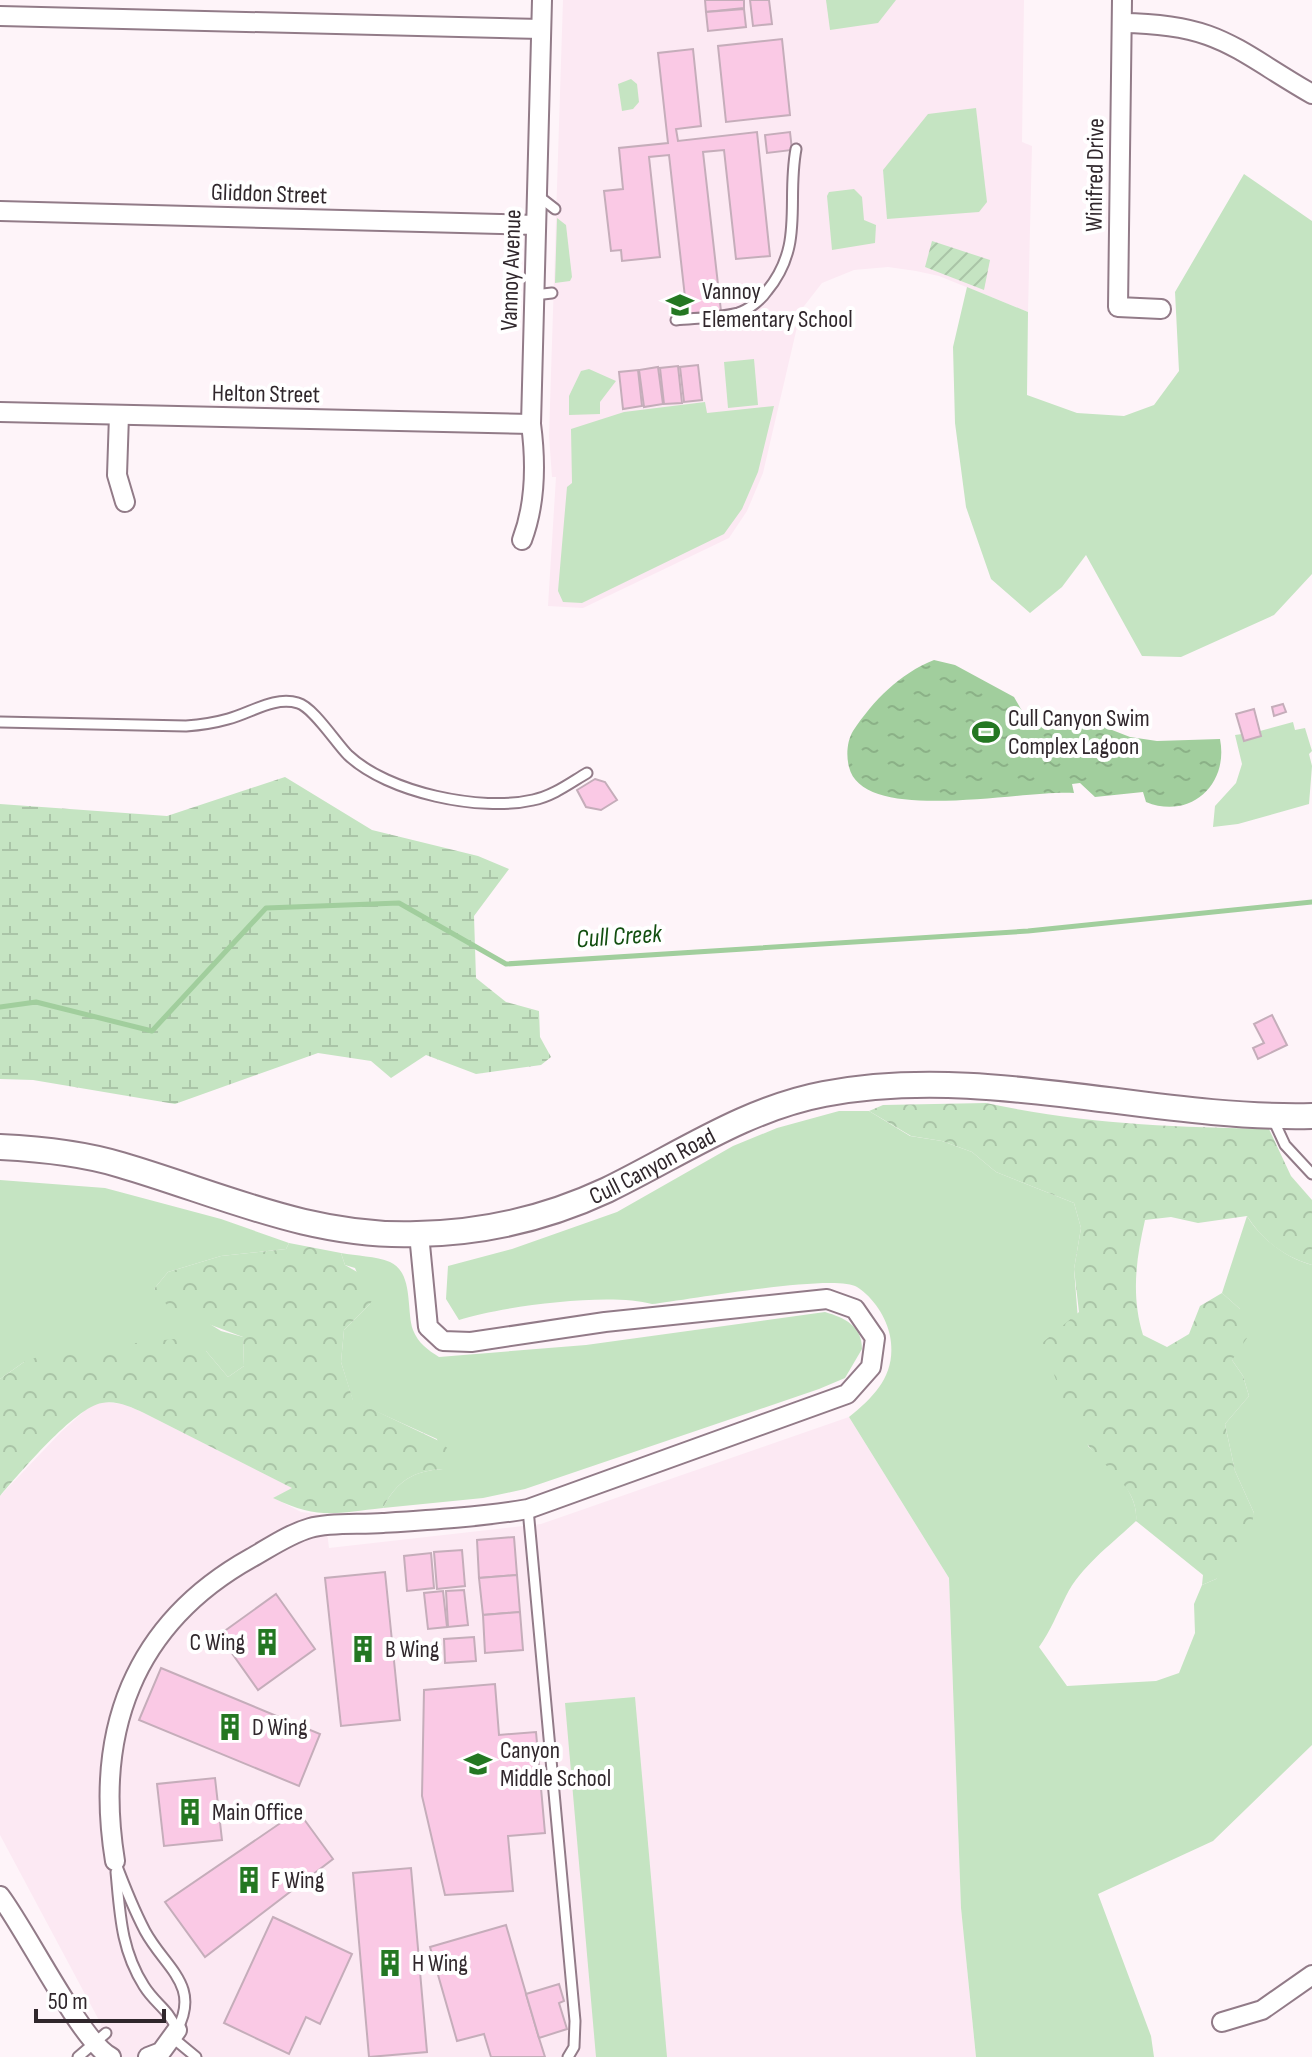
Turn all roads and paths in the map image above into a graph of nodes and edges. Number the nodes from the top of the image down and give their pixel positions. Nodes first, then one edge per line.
1 (542, 0) edge
2 (1122, 0) edge
3 (0, 16) edge
4 (1122, 23) junction
5 (541, 29) junction
6 (1312, 94) edge
7 (796, 149) dead end
8 (537, 195) junction
9 (555, 209) dead end
10 (0, 211) edge
11 (536, 225) junction
12 (1161, 309) dead end
13 (676, 320) dead end
14 (0, 412) edge
15 (119, 415) junction
16 (531, 424) junction
17 (125, 502) dead end
18 (522, 540) dead end
19 (0, 722) edge
20 (587, 773) dead end
21 (1312, 1116) edge
22 (1272, 1117) junction
23 (0, 1147) edge
24 (1312, 1174) edge
25 (419, 1234) junction
26 (528, 1509) junction
27 (115, 1861) junction
28 (0, 1896) edge
29 (1312, 1975) edge
30 (1222, 2022) dead end
31 (175, 2034) junction
32 (100, 2038) junction
33 (78, 2057) edge
34 (111, 2057) edge
35 (148, 2057) edge
36 (196, 2057) edge
37 (568, 2057) edge

1 - 5 street, Vannoy Avenue
2 - 4 street, Winifred Drive
3 - 5 street
4 - 6 street
4 - 12 street, Winifred Drive
5 - 8 street, Vannoy Avenue
7 - 13 lane
8 - 9 lane
8 - 11 street, Vannoy Avenue
10 - 11 street, Gliddon Street
11 - 16 street, Vannoy Avenue
14 - 15 street, Helton Street
15 - 16 street, Helton Street
15 - 17 street
16 - 18 street, Vannoy Avenue
19 - 20 lane
21 - 22 street, Cull Canyon Road
22 - 24 lane
22 - 25 street, Cull Canyon Road
23 - 25 street, Cull Canyon Road
25 - 26 street
26 - 27 street
26 - 37 lane
27 - 31 lane
27 - 31 lane
28 - 32 street
29 - 30 street
31 - 35 street
31 - 36 lane
32 - 33 lane
32 - 34 street

